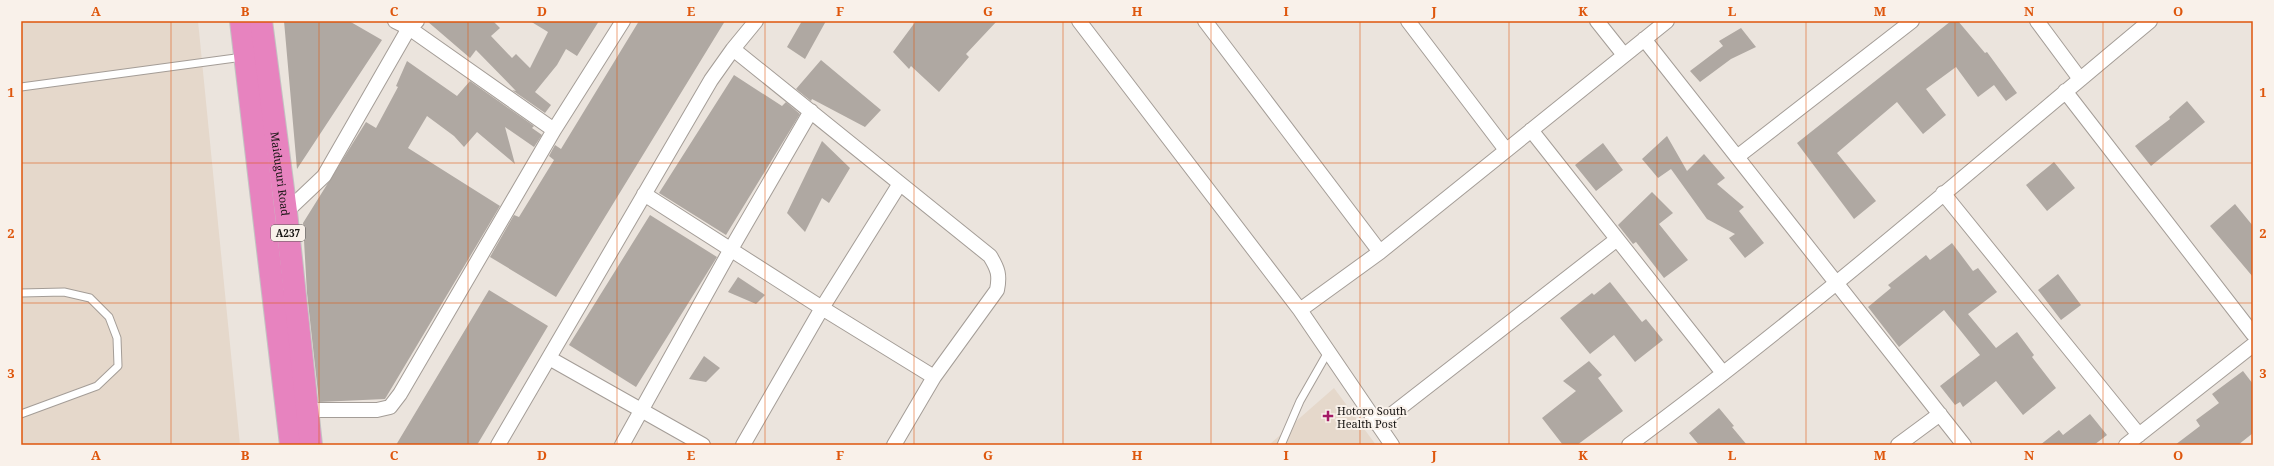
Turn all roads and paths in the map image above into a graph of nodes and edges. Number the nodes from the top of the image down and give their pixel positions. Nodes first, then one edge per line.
1 (241, 21) edge
2 (261, 21) edge
3 (395, 21) edge
4 (623, 21) edge
5 (756, 21) edge
6 (1205, 21) edge
7 (1408, 21) edge
8 (1597, 21) edge
9 (1667, 21) edge
10 (1912, 21) edge
11 (2037, 21) edge
12 (2150, 21) edge
13 (1083, 22) edge
14 (413, 25) edge
15 (1644, 39) junction
16 (733, 48) junction
17 (1624, 55) junction
18 (255, 56) junction
19 (2080, 79) junction
20 (21, 87) edge
21 (2065, 91) junction
22 (812, 111) junction
23 (554, 130) junction
24 (1530, 130) junction
25 (1506, 150) junction
26 (1737, 157) junction
27 (899, 185) junction
28 (1943, 193) junction
29 (644, 194) junction
30 (286, 212) junction
31 (1616, 240) junction
32 (731, 249) junction
33 (1380, 252) junction
34 (1835, 283) junction
35 (21, 293) edge
36 (822, 308) junction
37 (1300, 310) junction
38 (2253, 334) edge
39 (2253, 345) edge
40 (1328, 352) junction
41 (549, 358) junction
42 (1724, 373) junction
43 (934, 377) junction
44 (307, 410) junction
45 (642, 410) junction
46 (21, 414) edge
47 (1940, 414) junction
48 (1378, 425) junction
49 (2139, 434) junction
50 (291, 445) edge
51 (311, 445) edge
52 (498, 445) edge
53 (622, 445) edge
54 (703, 445) edge
55 (744, 445) edge
56 (894, 445) edge
57 (1281, 445) edge
58 (1392, 445) edge
59 (1629, 445) edge
60 (1898, 445) edge
61 (1964, 445) edge
62 (2126, 445) edge

1 - 18 highway, Maiduguri Road / A237
2 - 18 highway, Maiduguri Road / A237
3 - 14 street
4 - 23 street
5 - 16 street
6 - 33 street
7 - 25 street
8 - 17 street
9 - 15 street
10 - 26 street
11 - 19 street
12 - 19 street
13 - 37 street
14 - 23 street
14 - 30 street
15 - 17 street
15 - 26 street
16 - 22 street
16 - 29 street
17 - 24 street
18 - 20 lane
18 - 30 highway, Maiduguri Road / A237
18 - 50 highway, Maiduguri Road / A237
19 - 21 street
21 - 28 street
21 - 38 street
22 - 27 street
22 - 32 street
23 - 44 street
24 - 25 street
24 - 31 street
25 - 33 street
26 - 34 street
27 - 36 street
27 - 43 street
28 - 34 street
28 - 49 street
29 - 32 street
29 - 41 street
30 - 44 highway, Maiduguri Road / A237
31 - 42 street
31 - 48 street
32 - 36 street
32 - 45 street
33 - 37 street
34 - 42 street
34 - 47 street
35 - 46 lane
36 - 43 street
36 - 55 street
37 - 40 street
39 - 49 street
40 - 48 street
40 - 57 lane
41 - 45 street
41 - 52 street
42 - 59 street
43 - 56 street
44 - 51 highway, Maiduguri Road / A237
45 - 53 street
45 - 54 street
47 - 60 street
47 - 61 street
48 - 58 street
49 - 62 street

